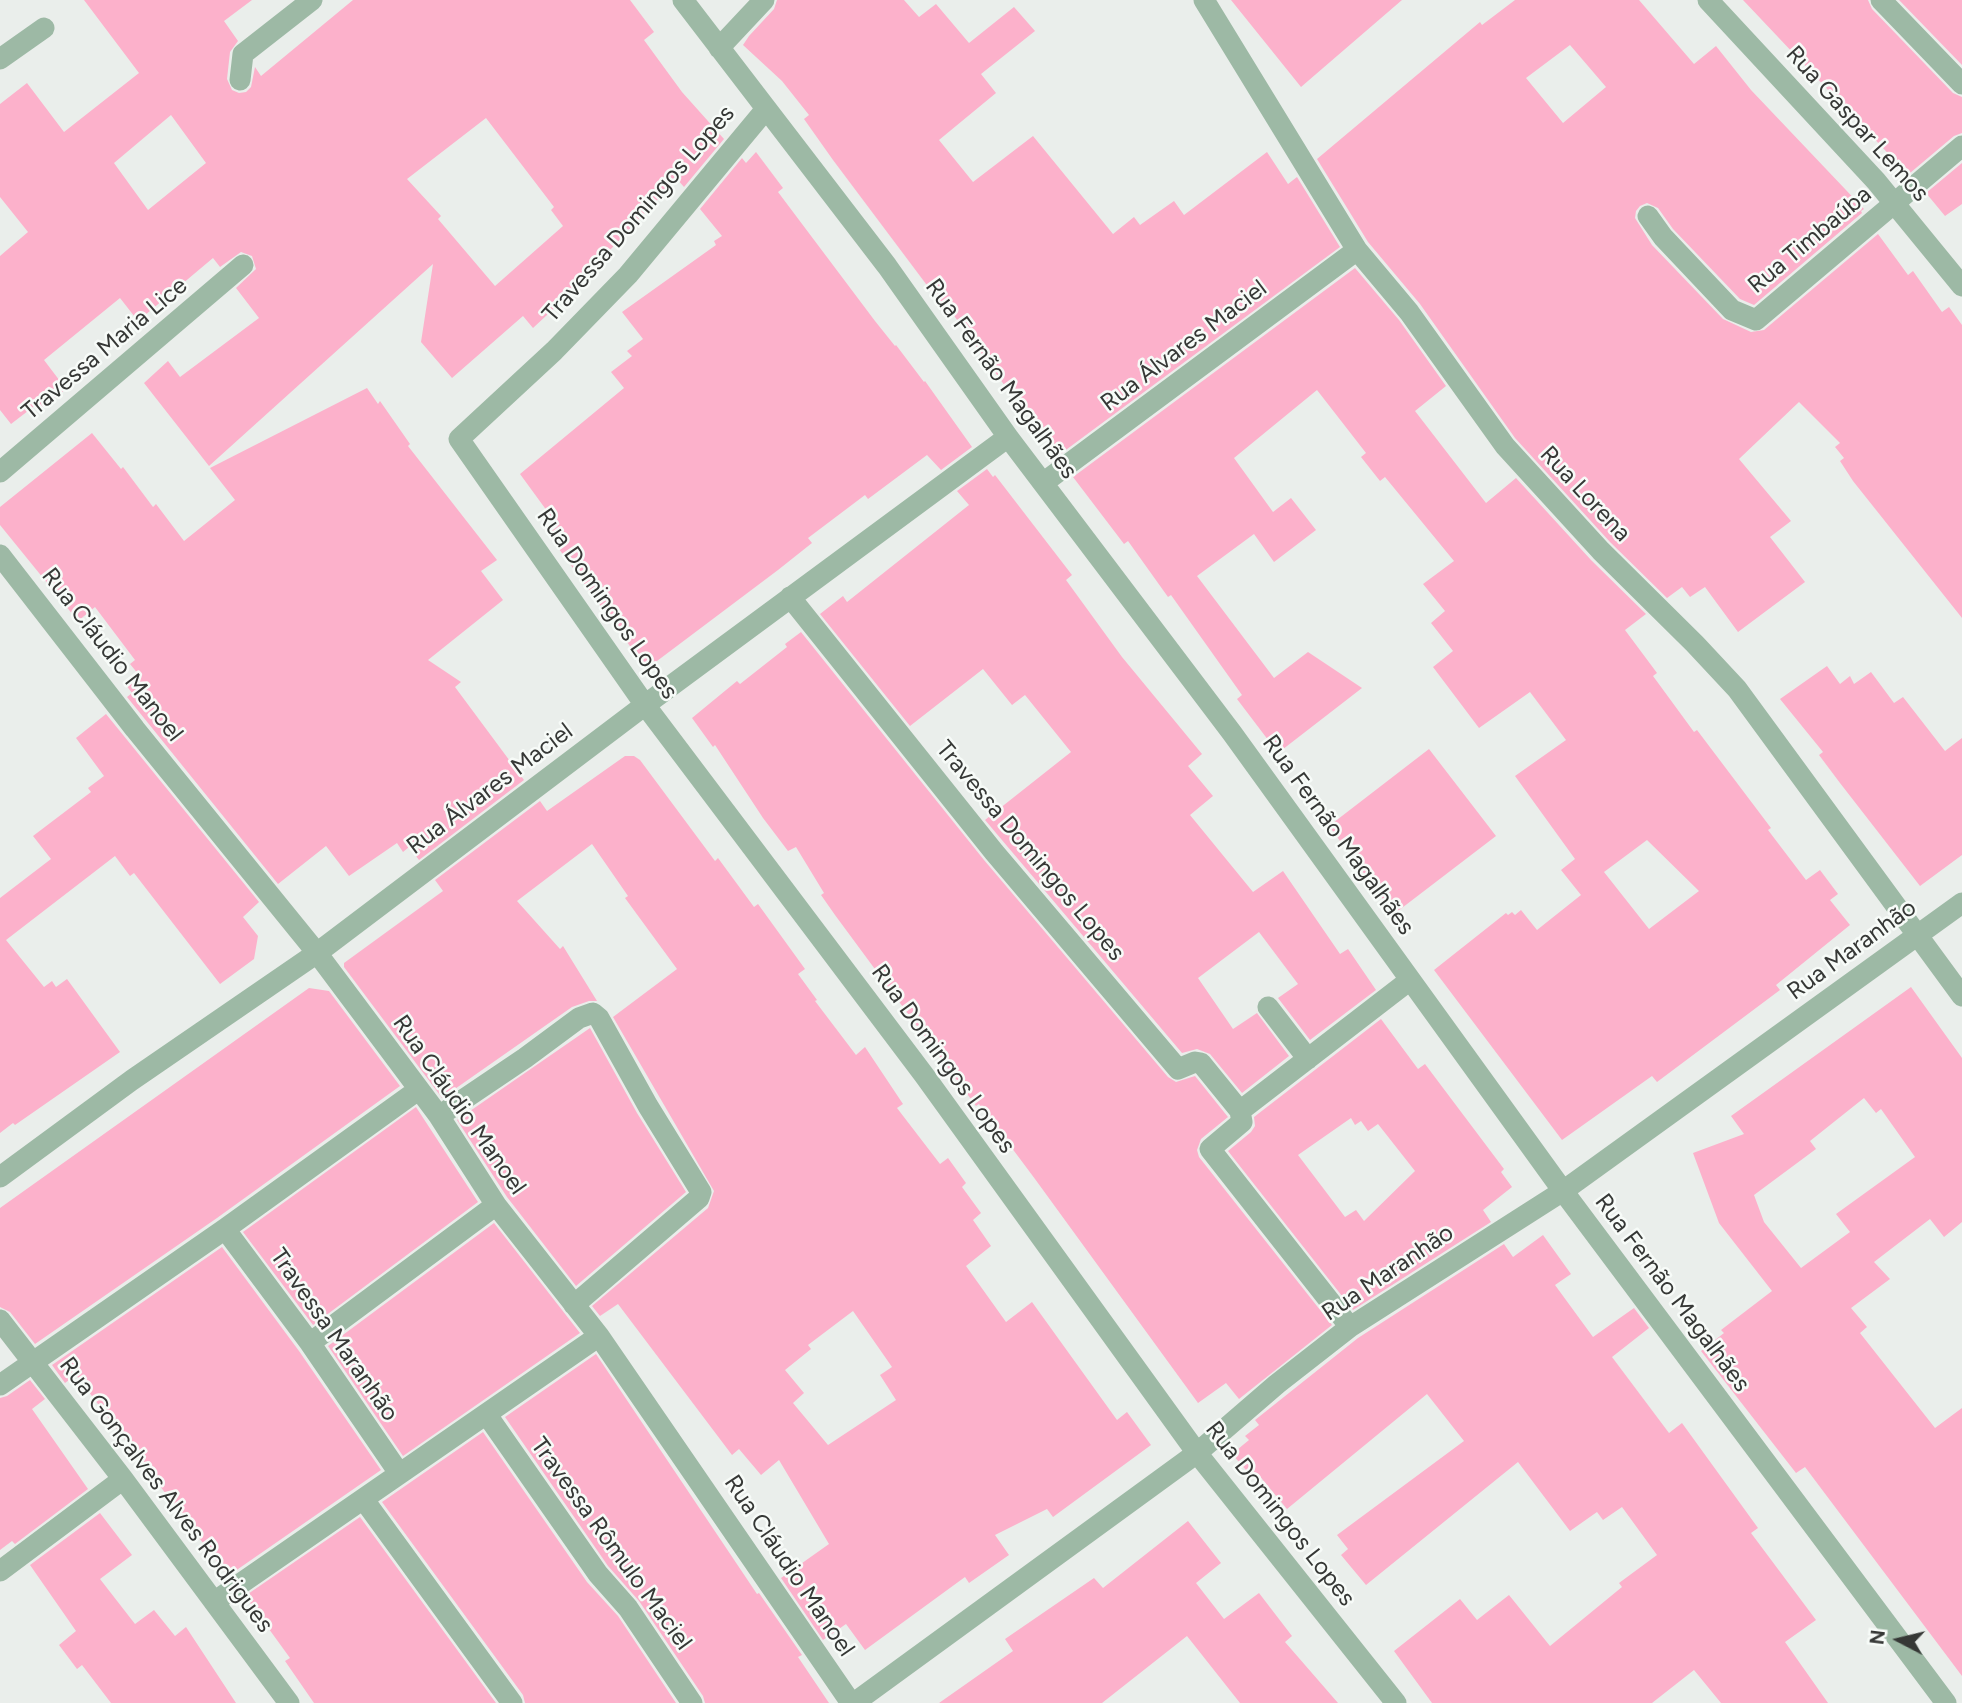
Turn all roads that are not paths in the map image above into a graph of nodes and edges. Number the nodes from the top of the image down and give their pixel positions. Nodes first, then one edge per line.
1 (312, 0) edge
2 (683, 0) edge
3 (764, 0) edge
4 (1204, 0) edge
5 (1708, 0) edge
6 (1881, 0) edge
7 (44, 28) dead end
8 (719, 48) junction
9 (0, 60) edge
10 (240, 80) dead end
11 (1962, 84) edge
12 (766, 109) junction
13 (1962, 146) edge
14 (1894, 203) junction
15 (1648, 216) dead end
16 (1357, 250) junction
17 (243, 265) dead end
18 (1962, 286) edge
19 (1008, 437) junction
20 (459, 439) joint
21 (0, 472) edge
22 (1043, 483) junction
23 (0, 555) edge
24 (790, 597) junction
25 (645, 705) junction
26 (1962, 903) edge
27 (1917, 935) junction
28 (317, 953) junction
29 (1410, 980) junction
30 (1962, 996) edge
31 (1268, 1007) dead end
32 (1308, 1059) junction
33 (418, 1090) junction
34 (1240, 1111) junction
35 (439, 1116) junction
36 (0, 1177) edge
37 (1563, 1191) junction
38 (496, 1205) junction
39 (225, 1229) junction
40 (574, 1305) junction
41 (0, 1320) edge
42 (1350, 1326) junction
43 (599, 1335) junction
44 (310, 1343) junction
45 (32, 1362) junction
46 (0, 1385) edge
47 (487, 1415) junction
48 (1196, 1453) junction
49 (398, 1473) junction
50 (123, 1479) junction
51 (364, 1500) junction
52 (0, 1571) edge
53 (214, 1602) junction
54 (289, 1703) edge
55 (512, 1703) edge
56 (692, 1703) edge
57 (853, 1703) edge
58 (1396, 1703) edge
59 (1946, 1703) edge

1 - 10 street
2 - 8 street, Rua Fernão Magalhães
3 - 8 street
4 - 16 street, Rua Lorena
5 - 14 street, Rua Gaspar Lemos
6 - 11 street
7 - 9 street
8 - 12 street, Rua Fernão Magalhães
12 - 19 street, Rua Fernão Magalhães
12 - 20 street, Travessa Domingos Lopes
13 - 14 street, Rua Timbaúba
14 - 15 street, Rua Timbaúba
14 - 18 street, Rua Gaspar Lemos
16 - 22 street, Rua Álvares Maciel
16 - 27 street, Rua Lorena
17 - 21 street, Travessa Maria Lice
19 - 22 street, Rua Fernão Magalhães
19 - 24 street, Rua Álvares Maciel
20 - 25 street, Rua Domingos Lopes
22 - 29 street, Rua Fernão Magalhães
23 - 28 street, Rua Cláudio Manoel
24 - 25 street, Rua Álvares Maciel
24 - 34 street, Travessa Domingos Lopes
25 - 28 street, Rua Álvares Maciel
25 - 48 street, Rua Domingos Lopes
26 - 27 street, Rua Maranhão
27 - 30 street, Rua Lorena
27 - 37 street, Rua Maranhão
28 - 33 street, Rua Cláudio Manoel
28 - 36 street, Rua Álvares Maciel
29 - 32 street
29 - 37 street, Rua Fernão Magalhães
31 - 32 street
32 - 34 street
33 - 35 street, Rua Cláudio Manoel
33 - 39 street
34 - 42 street
35 - 38 street, Rua Cláudio Manoel
35 - 40 street
37 - 42 street, Rua Maranhão
37 - 59 street, Rua Fernão Magalhães
38 - 40 street, Rua Cláudio Manoel
38 - 44 street
39 - 44 street, Travessa Maranhão
39 - 45 street
40 - 43 street, Rua Cláudio Manoel
41 - 45 street, Rua Gonçalves Alves Rodrigues
42 - 48 street, Rua Maranhão
43 - 47 street
43 - 57 street, Rua Cláudio Manoel
44 - 49 street, Travessa Maranhão
45 - 46 street
45 - 50 street, Rua Gonçalves Alves Rodrigues
47 - 49 street
47 - 56 street, Travessa Rômulo Maciel
48 - 57 street, Rua Maranhão
48 - 58 street, Rua Domingos Lopes
49 - 51 street
50 - 52 street
50 - 53 street, Rua Gonçalves Alves Rodrigues
51 - 53 street
51 - 55 street
53 - 54 street, Rua Gonçalves Alves Rodrigues

